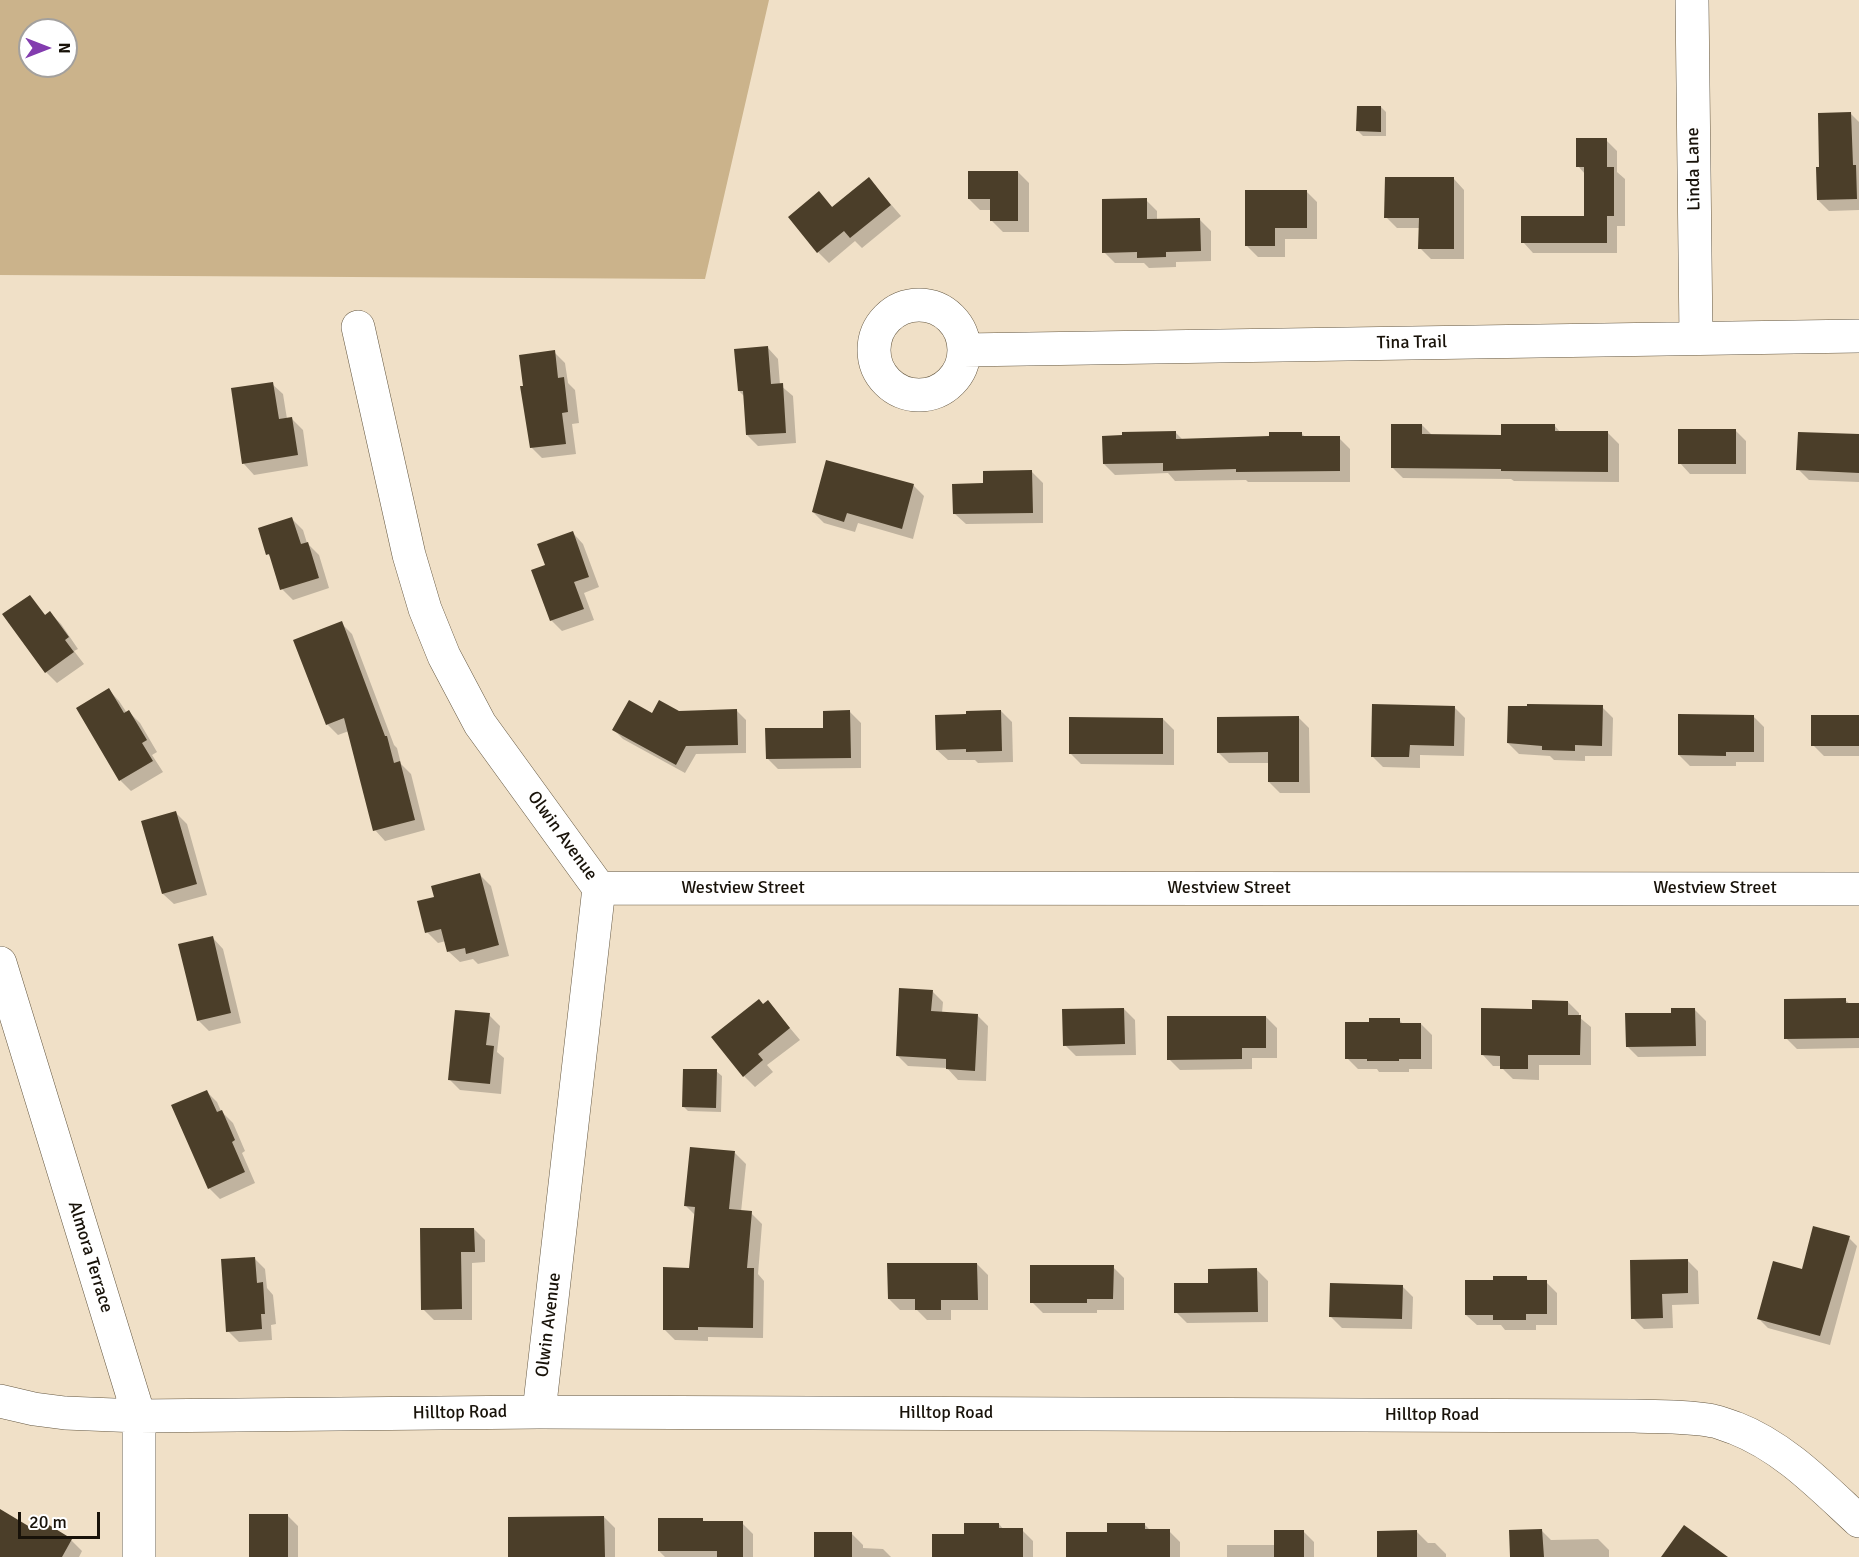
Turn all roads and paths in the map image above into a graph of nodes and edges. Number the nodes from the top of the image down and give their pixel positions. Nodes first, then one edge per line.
1 (1692, 0) edge
2 (358, 327) dead end
3 (1859, 336) edge
4 (1696, 338) junction
5 (964, 350) dead end
6 (599, 888) junction
7 (1859, 889) edge
8 (0, 963) edge
9 (0, 1401) edge
10 (539, 1412) junction
11 (139, 1416) junction
12 (1859, 1521) edge
13 (139, 1557) edge

1 - 4 street, Linda Lane
2 - 6 street, Olwin Avenue
3 - 4 street, Tina Trail
4 - 5 street, Tina Trail
6 - 7 street, Westview Street
6 - 10 street, Olwin Avenue
8 - 11 street, Almora Terrace
9 - 11 street, Hilltop Road
10 - 11 street, Hilltop Road
10 - 12 street, Hilltop Road
11 - 13 street, Almora Terrace

